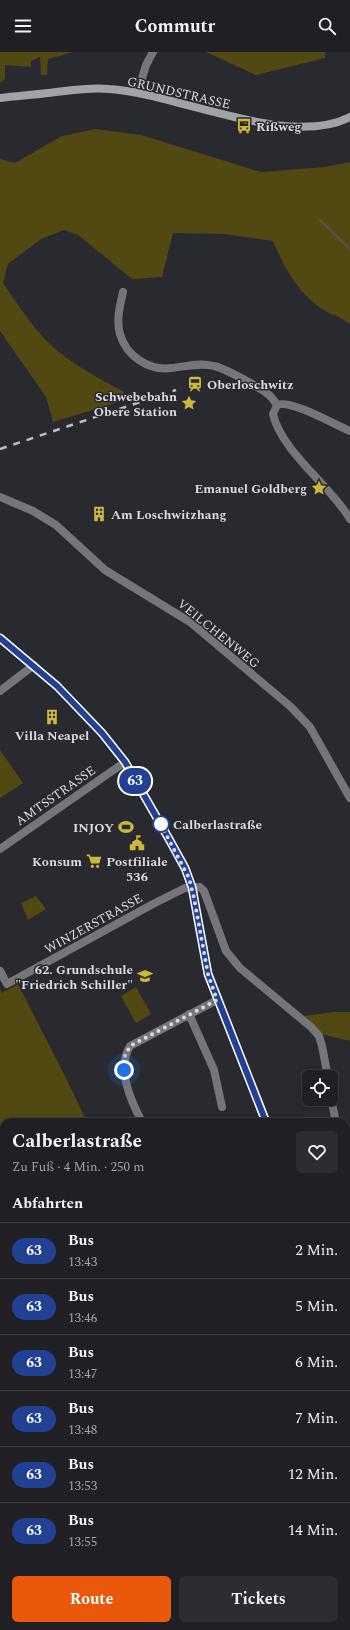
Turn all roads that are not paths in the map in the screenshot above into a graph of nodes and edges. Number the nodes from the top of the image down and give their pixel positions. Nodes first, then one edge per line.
1 (153, 52) edge
2 (138, 92) junction
3 (0, 98) edge
4 (350, 117) edge
5 (123, 292) dead end
6 (277, 405) junction
7 (350, 431) edge
8 (0, 497) edge
9 (350, 519) edge
10 (0, 638) edge
11 (34, 665) junction
12 (0, 691) edge
13 (125, 762) junction
14 (350, 798) edge
15 (0, 849) edge
16 (192, 887) junction
17 (0, 971) edge
18 (217, 1000) junction
19 (190, 1014) junction
20 (326, 1070) edge
21 (333, 1106) edge
22 (222, 1107) dead end
23 (140, 1118) edge
24 (264, 1118) edge
25 (335, 1118) edge

1 - 2 street
2 - 3 main road, GRUNDSTRASSE
2 - 4 main road, GRUNDSTRASSE
5 - 6 street
6 - 7 street
6 - 9 street
8 - 14 street, VEILCHENWEG
10 - 11 main road
11 - 12 street
11 - 13 main road
13 - 15 street, AMTSSTRASSE
13 - 16 main road
16 - 17 street, WINZERSTRASSE
16 - 18 main road
16 - 20 street
18 - 19 street
18 - 24 main road
19 - 22 street
19 - 23 street
21 - 25 street

